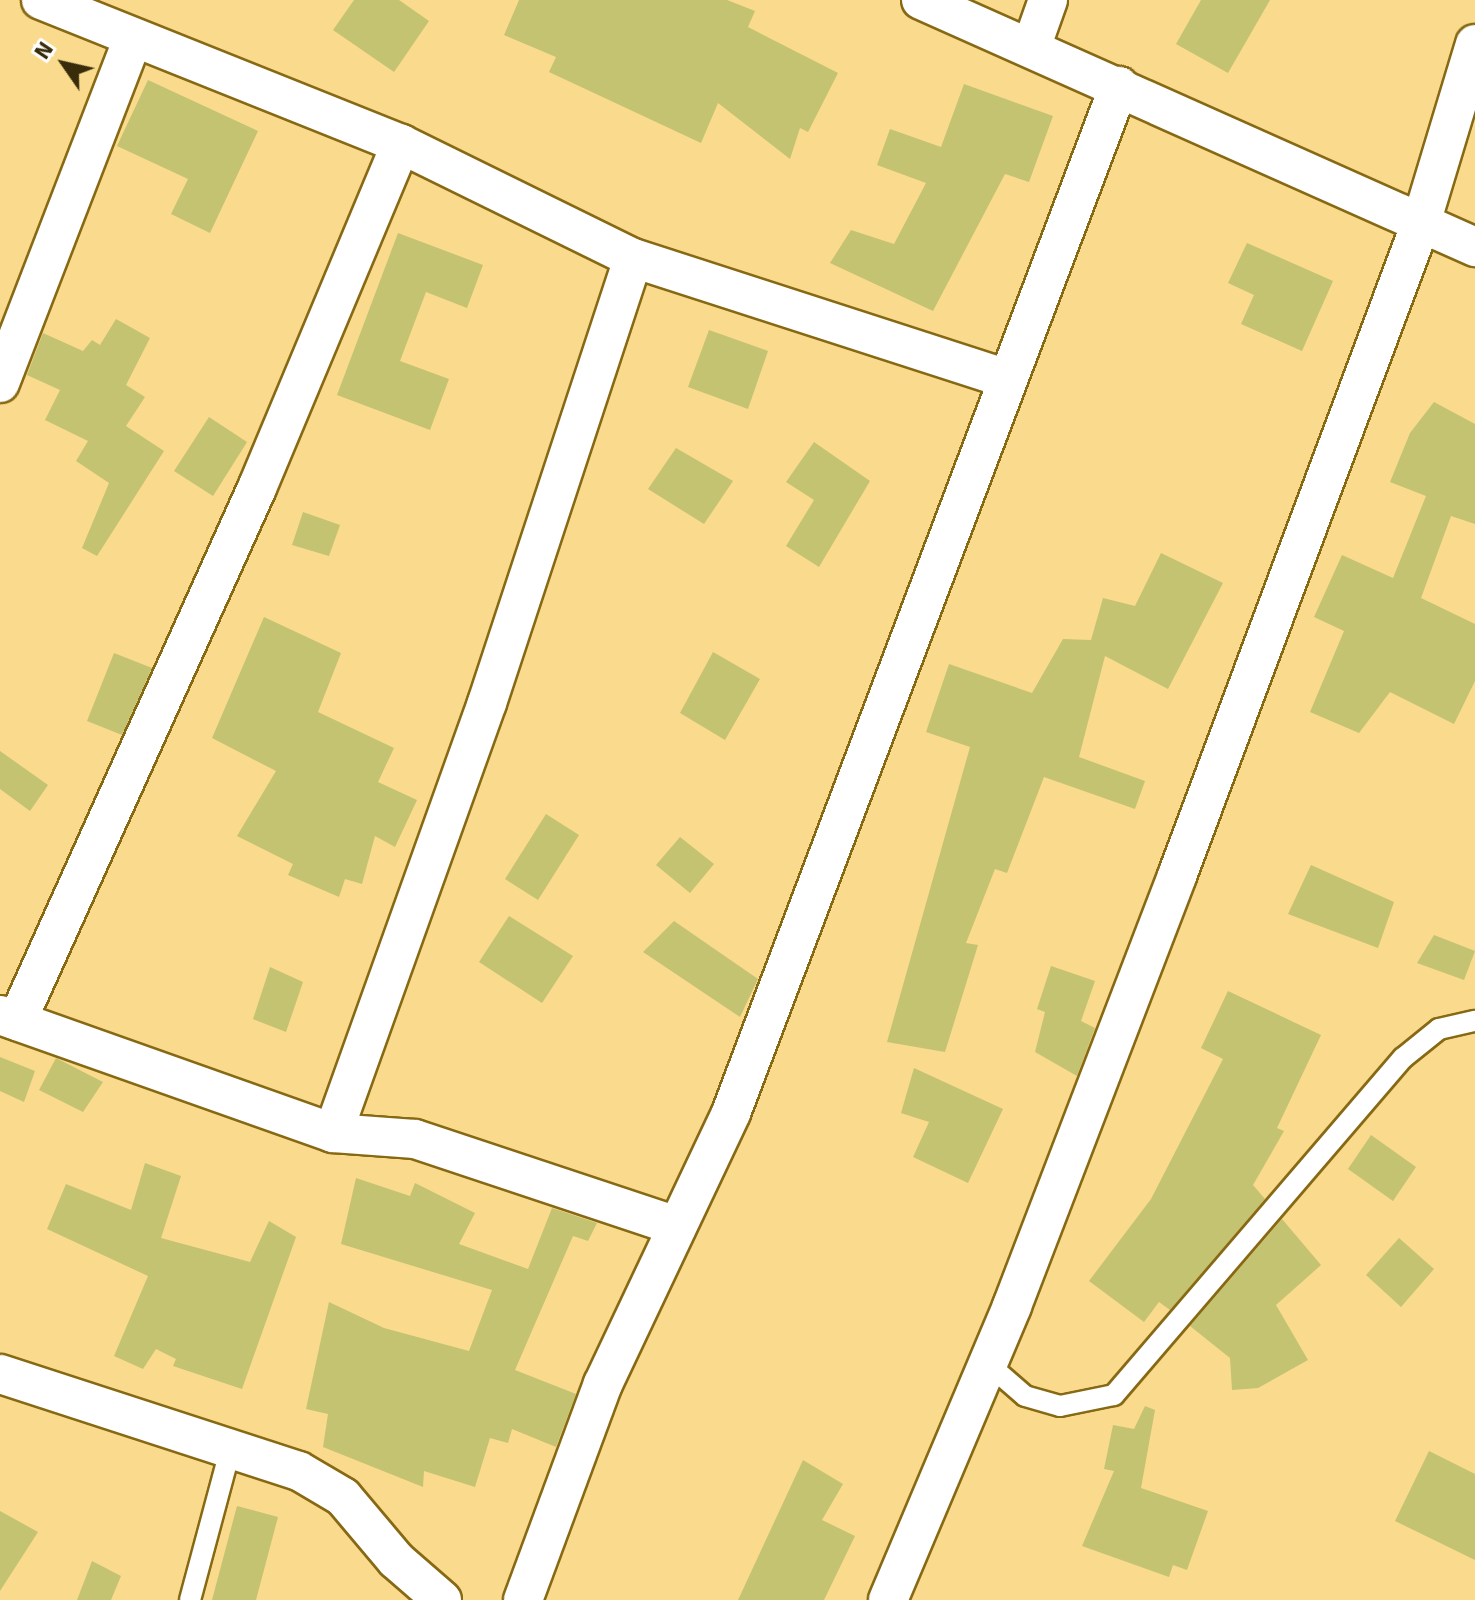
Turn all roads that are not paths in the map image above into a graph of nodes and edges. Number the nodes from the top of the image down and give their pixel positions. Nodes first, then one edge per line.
1 (41, 0) edge
2 (921, 0) edge
3 (1048, 0) edge
4 (133, 38) junction
5 (1475, 44) edge
6 (1031, 48) junction
7 (1119, 86) junction
8 (401, 144) junction
9 (1421, 223) junction
10 (1475, 247) edge
11 (633, 258) junction
12 (1004, 378) junction
13 (0, 383) edge
14 (9, 1018) edge
15 (1475, 1021) edge
16 (333, 1133) junction
17 (677, 1226) junction
18 (987, 1363) junction
19 (0, 1374) edge
20 (231, 1447) junction
21 (190, 1600) edge
22 (442, 1600) edge
23 (523, 1600) edge
24 (888, 1600) edge

1 - 4 street
2 - 6 street
3 - 6 street
4 - 8 street
4 - 13 street
5 - 9 street
6 - 7 street
7 - 9 street
7 - 12 street
8 - 11 street
8 - 14 street
9 - 10 street
9 - 18 street
11 - 12 street
11 - 16 street
12 - 17 street
14 - 16 street
15 - 18 lane
16 - 17 street
17 - 23 street
18 - 24 street
19 - 20 street
20 - 21 lane
20 - 22 street

